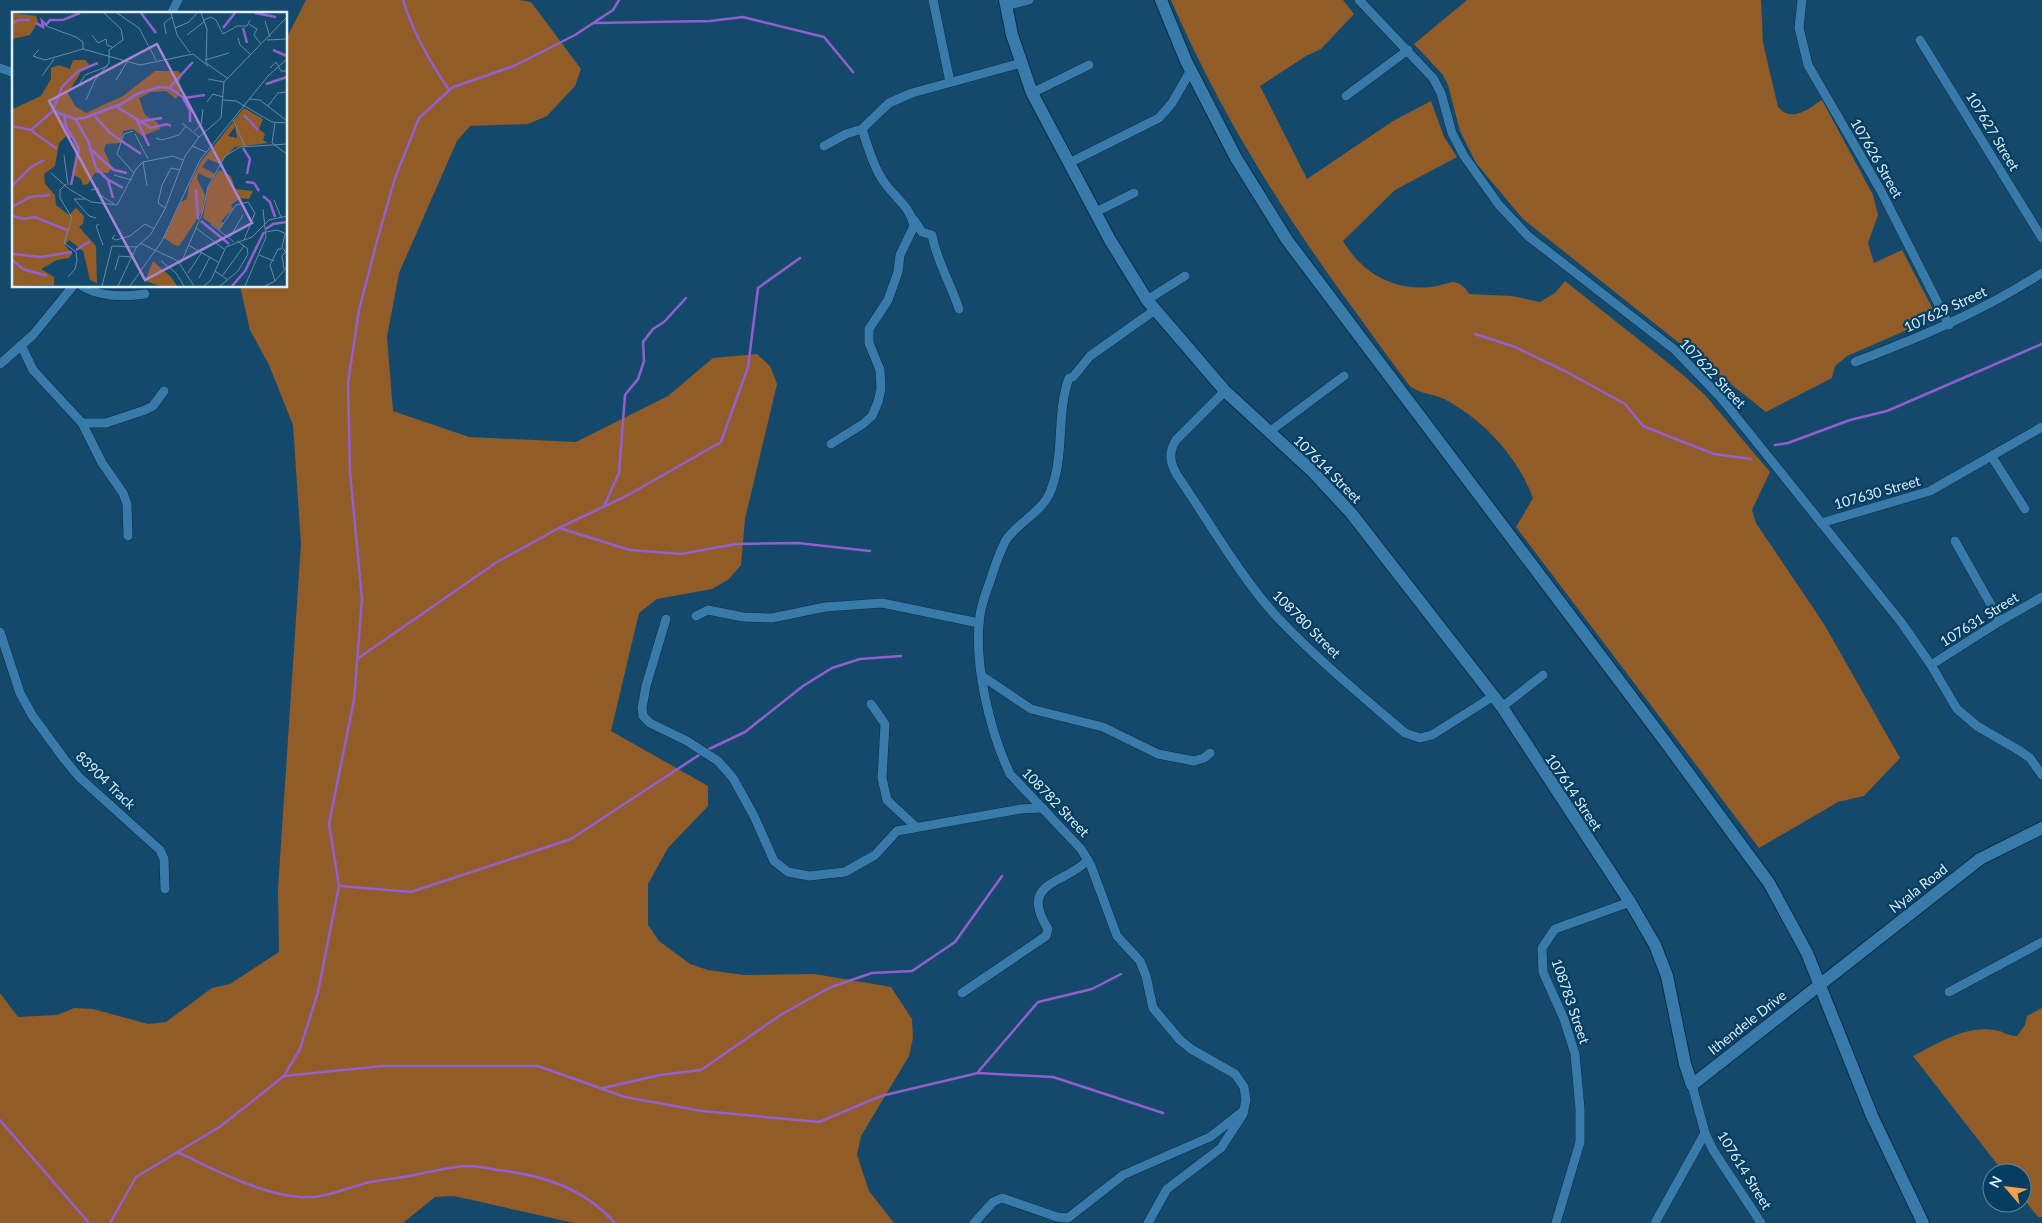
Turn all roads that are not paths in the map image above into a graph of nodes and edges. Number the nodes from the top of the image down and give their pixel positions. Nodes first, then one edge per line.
1 (178, 0) edge
2 (933, 0) edge
3 (1029, 0) edge
4 (1161, 0) edge
5 (1359, 0) edge
6 (1802, 0) edge
7 (1006, 3) edge
8 (172, 12) edge
9 (1920, 40) dead end
10 (1408, 50) junction
11 (1021, 63) junction
12 (1089, 65) dead end
13 (0, 68) edge
14 (1190, 70) junction
15 (12, 72) edge
16 (950, 82) junction
17 (1032, 92) junction
18 (1346, 96) dead end
19 (862, 129) junction
20 (824, 146) dead end
21 (1069, 163) junction
22 (1134, 193) dead end
23 (1096, 212) junction
24 (912, 217) junction
25 (2042, 238) edge
26 (2042, 273) edge
27 (1186, 276) dead end
28 (71, 288) edge
29 (86, 288) edge
30 (145, 294) dead end
31 (1147, 300) junction
32 (959, 309) dead end
33 (1155, 310) junction
34 (1949, 325) junction
35 (21, 345) junction
36 (1856, 362) dead end
37 (0, 364) edge
38 (1344, 376) dead end
39 (164, 391) dead end
40 (1225, 391) junction
41 (82, 423) junction
42 (2042, 427) edge
43 (1269, 432) junction
44 (831, 444) dead end
45 (1992, 457) junction
46 (2025, 509) dead end
47 (1821, 523) junction
48 (128, 536) dead end
49 (1954, 541) dead end
50 (2042, 597) edge
51 (696, 616) dead end
52 (666, 619) dead end
53 (2000, 621) junction
54 (979, 624) junction
55 (0, 632) edge
56 (1931, 665) junction
57 (1543, 675) dead end
58 (982, 676) junction
59 (1492, 697) junction
60 (871, 704) dead end
61 (1502, 708) junction
62 (1210, 753) dead end
63 (2042, 775) edge
64 (1043, 808) junction
65 (916, 827) junction
66 (2042, 828) edge
67 (1088, 860) junction
68 (165, 889) dead end
69 (1630, 902) junction
70 (2042, 942) edge
71 (1821, 985) junction
72 (1949, 992) dead end
73 (962, 993) dead end
74 (1692, 1085) junction
75 (1244, 1111) junction
76 (1705, 1133) junction
77 (974, 1223) edge
78 (1148, 1223) edge
79 (1556, 1223) edge
80 (1655, 1223) edge
81 (1761, 1223) edge
82 (1923, 1223) edge

1 - 8 street
2 - 16 street
3 - 7 street, 107614 Street
4 - 14 street
5 - 10 street, 107622 Street
6 - 34 street, 107626 Street
7 - 11 street, 107614 Street
9 - 25 street, 107627 Street
10 - 18 street
10 - 47 street, 107622 Street
11 - 16 street
11 - 17 street, 107614 Street
12 - 17 street
13 - 15 street
14 - 21 street
14 - 71 street
16 - 19 street
17 - 21 street, 107614 Street
19 - 20 street
19 - 24 street
21 - 23 street, 107614 Street
22 - 23 street
23 - 31 street, 107614 Street
24 - 32 street
24 - 44 street
26 - 34 street, 107629 Street
27 - 31 street
28 - 35 street
29 - 30 street
31 - 33 street, 107614 Street
33 - 40 street, 107614 Street
33 - 54 street, 108782 Street
34 - 36 street, 107629 Street
35 - 37 street
35 - 41 street
38 - 43 street, 107614 Street
39 - 41 street
40 - 43 street, 107614 Street
40 - 59 street, 108780 Street
41 - 48 street
42 - 45 street, 107630 Street
43 - 59 street, 107614 Street
45 - 46 street
45 - 47 street, 107630 Street
47 - 56 street, 107622 Street
49 - 53 street
50 - 53 street, 107631 Street
51 - 54 street
52 - 65 street
53 - 56 street, 107631 Street
54 - 58 street, 108782 Street
55 - 68 street, 83904 Track
56 - 63 street, 107622 Street
57 - 61 street
58 - 62 street
58 - 64 street, 108782 Street
59 - 61 street, 107614 Street
60 - 65 street
61 - 69 street, 107614 Street
64 - 65 street
64 - 67 street, 108782 Street
66 - 71 street, Nyala Road
67 - 73 street
67 - 75 street, 108782 Street
69 - 74 street, 107614 Street
69 - 79 street, 108783 Street
70 - 72 street
71 - 74 street, Ithendele Drive
71 - 82 street
74 - 76 street, 107614 Street
75 - 77 street
75 - 78 street
76 - 80 street
76 - 81 street, 107614 Street

